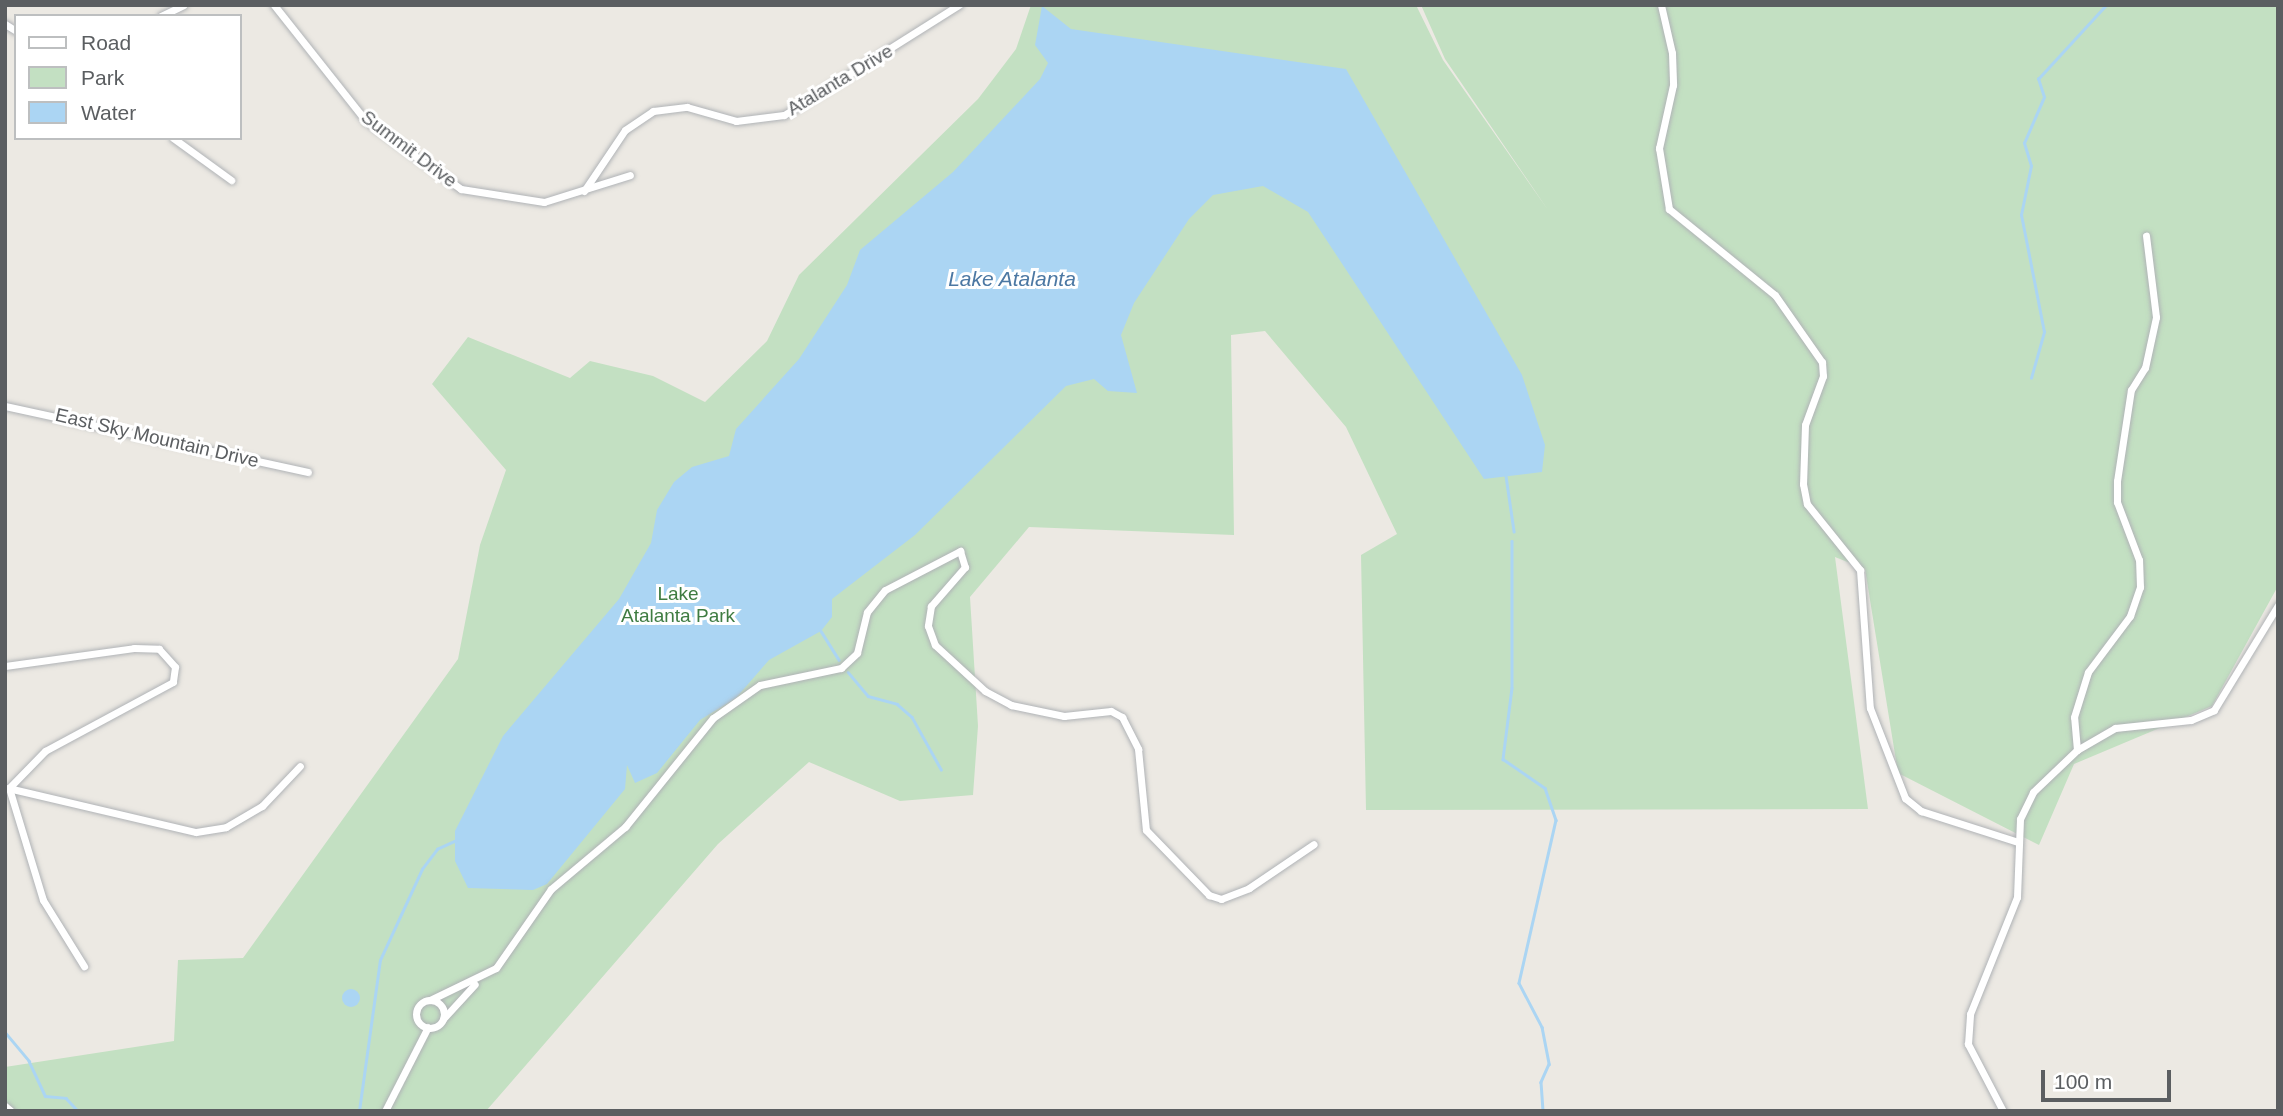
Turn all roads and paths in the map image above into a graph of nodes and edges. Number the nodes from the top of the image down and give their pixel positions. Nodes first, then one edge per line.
1 (184, 5) edge
2 (274, 5) edge
3 (959, 5) edge
4 (1661, 5) edge
5 (165, 14) edge
6 (176, 140) edge
7 (630, 175) dead end
8 (232, 180) dead end
9 (584, 191) junction
10 (2146, 236) dead end
11 (5, 406) edge
12 (308, 472) dead end
13 (2278, 606) edge
14 (5, 666) edge
15 (2077, 750) junction
16 (300, 766) dead end
17 (7, 788) edge
18 (2018, 842) junction
19 (1314, 844) dead end
20 (83, 966) dead end
21 (475, 984) junction
22 (430, 1000) junction
23 (443, 1019) junction
24 (428, 1027) junction
25 (5, 1106) edge
26 (11, 1111) edge
27 (385, 1111) edge
28 (2003, 1111) edge

1 - 5 street
2 - 9 street, Summit Drive
3 - 9 street, Atalanta Drive
4 - 18 street
6 - 8 street
7 - 9 street, Summit Drive
10 - 15 street
11 - 12 street, East Sky Mountain Drive
13 - 15 street
14 - 17 street
15 - 18 street
16 - 17 street
17 - 20 street
18 - 28 street
19 - 21 street
21 - 22 street
21 - 23 street
22 - 23 street
22 - 24 street
23 - 24 street
24 - 27 street
25 - 26 street

